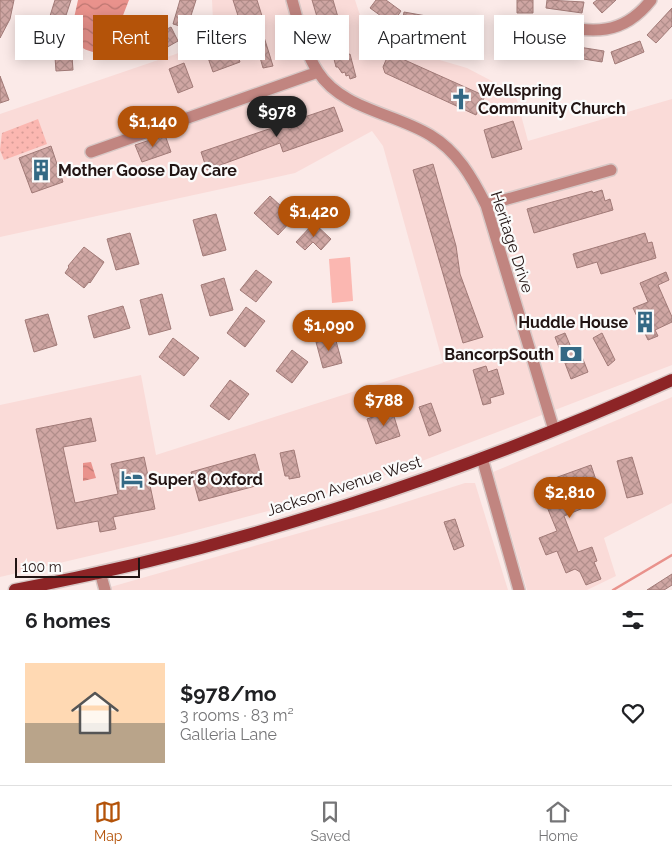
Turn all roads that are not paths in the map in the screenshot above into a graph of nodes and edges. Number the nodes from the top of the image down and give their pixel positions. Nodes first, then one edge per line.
1 (292, 0) edge
2 (651, 0) edge
3 (584, 30) edge
4 (318, 72) junction
5 (91, 152) dead end
6 (611, 170) dead end
7 (486, 205) junction
8 (672, 380) edge
9 (554, 430) junction
10 (482, 458) junction
11 (100, 572) junction
12 (15, 590) edge
13 (105, 590) edge
14 (519, 590) edge

1 - 4 street, Heritage Drive
2 - 3 street
4 - 5 street
4 - 7 street, Heritage Drive
6 - 7 street
7 - 9 street, Heritage Drive
8 - 9 main road, Jackson Avenue West
9 - 10 main road, Jackson Avenue West
10 - 11 main road, Jackson Avenue West
10 - 14 street
11 - 12 main road, Jackson Avenue West
11 - 13 street

